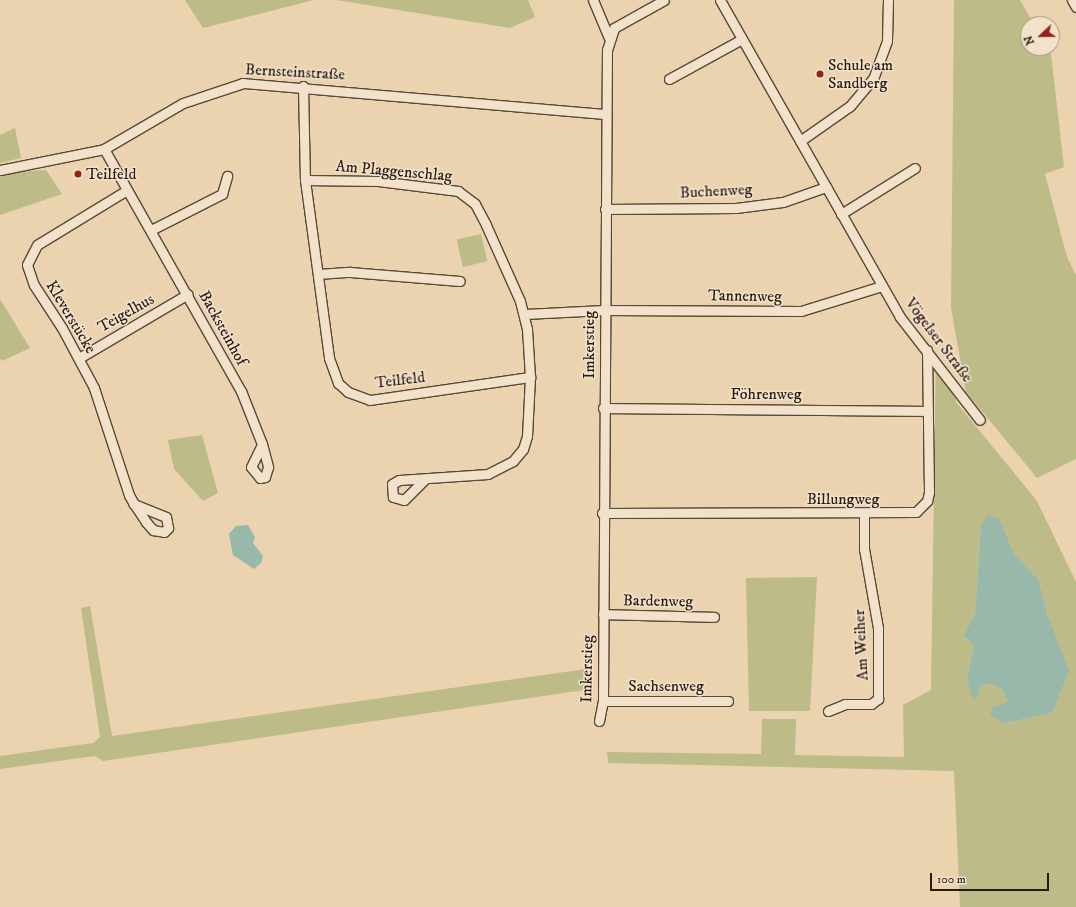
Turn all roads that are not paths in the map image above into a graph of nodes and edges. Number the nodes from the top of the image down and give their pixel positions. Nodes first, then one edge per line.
1 (593, 0) edge
2 (664, 0) edge
3 (720, 0) edge
4 (888, 0) edge
5 (1072, 0) edge
6 (1076, 7) edge
7 (609, 38) junction
8 (742, 39) junction
9 (668, 79) dead end
10 (303, 86) junction
11 (606, 114) junction
12 (800, 141) junction
13 (104, 149) junction
14 (915, 168) dead end
15 (0, 170) edge
16 (227, 176) dead end
17 (305, 180) junction
18 (826, 187) junction
19 (127, 190) junction
20 (605, 209) junction
21 (841, 214) junction
22 (151, 230) junction
23 (318, 274) junction
24 (460, 281) dead end
25 (882, 286) junction
26 (188, 294) junction
27 (604, 310) junction
28 (525, 314) junction
29 (927, 350) junction
30 (79, 358) junction
31 (530, 377) junction
32 (603, 408) junction
33 (928, 411) junction
34 (980, 420) dead end
35 (262, 444) dead end
36 (425, 479) dead end
37 (134, 504) dead end
38 (602, 513) junction
39 (864, 514) junction
40 (602, 614) junction
41 (714, 617) dead end
42 (603, 701) junction
43 (728, 701) dead end
44 (828, 711) dead end
45 (599, 721) dead end

1 - 7 street
2 - 7 street
3 - 8 street, Vögelser Straße
4 - 12 street
5 - 6 street
7 - 11 street, Imkerstieg
8 - 9 street
8 - 12 street, Vögelser Straße
10 - 11 street, Bernsteinstraße
10 - 13 street, Bernsteinstraße
10 - 17 street, Teilfeld
11 - 20 street, Imkerstieg
12 - 18 street, Vögelser Straße
13 - 15 street, Bernsteinstraße
13 - 19 street, Backsteinhof
14 - 21 street
16 - 22 street
17 - 23 street, Teilfeld
17 - 28 street, Am Plaggenschlag
18 - 20 street, Buchenweg
18 - 21 street, Vögelser Straße
19 - 22 street, Backsteinhof
19 - 30 street, Kleverstücke
20 - 27 street, Imkerstieg
21 - 25 street, Vögelser Straße
22 - 26 street, Backsteinhof
23 - 24 street
23 - 31 street, Teilfeld
25 - 27 street, Tannenweg
25 - 29 street, Vögelser Straße
26 - 30 street, Teigelhus
26 - 35 street, Backsteinhof
27 - 28 street
27 - 32 street, Imkerstieg
28 - 31 street, Am Plaggenschlag
29 - 33 street, Billungweg
29 - 34 street, Vögelser Straße
30 - 37 street, Kleverstücke
31 - 36 street, Am Plaggenschlag
32 - 33 street, Föhrenweg
32 - 38 street, Imkerstieg
33 - 39 street, Billungweg
38 - 39 street, Billungweg
38 - 40 street, Imkerstieg
39 - 44 street, Am Weiher
40 - 41 street, Bardenweg
40 - 42 street, Imkerstieg
42 - 43 street, Sachsenweg
42 - 45 street, Imkerstieg

